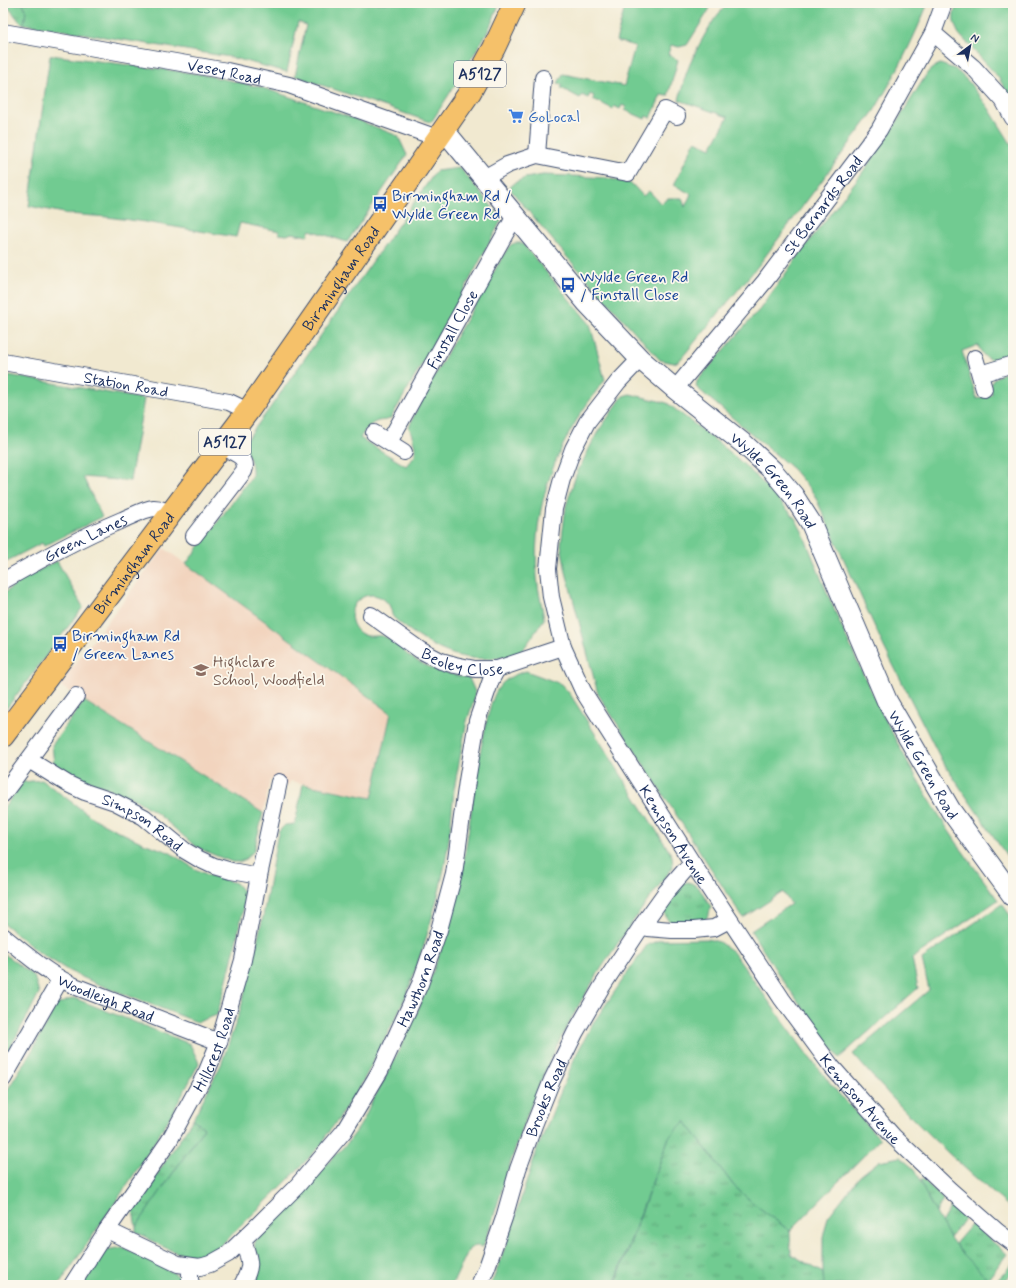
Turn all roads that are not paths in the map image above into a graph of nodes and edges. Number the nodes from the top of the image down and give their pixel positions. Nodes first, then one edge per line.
1 (516, 3) edge
2 (944, 3) edge
3 (3, 32) edge
4 (933, 33) junction
5 (543, 78) dead end
6 (677, 116) dead end
7 (1013, 118) edge
8 (440, 135) junction
9 (537, 155) junction
10 (484, 178) junction
11 (515, 216) junction
12 (975, 358) dead end
13 (640, 359) junction
14 (3, 362) edge
15 (1013, 364) edge
16 (675, 389) junction
17 (248, 411) junction
18 (374, 433) dead end
19 (389, 442) junction
20 (221, 447) junction
21 (404, 452) dead end
22 (170, 515) junction
23 (194, 536) dead end
24 (3, 581) edge
25 (371, 615) dead end
26 (563, 647) junction
27 (497, 669) junction
28 (76, 696) dead end
29 (3, 736) edge
30 (29, 760) junction
31 (279, 782) dead end
32 (3, 794) edge
33 (693, 864) junction
34 (259, 876) junction
35 (1013, 896) edge
36 (729, 920) junction
37 (643, 924) junction
38 (3, 936) edge
39 (60, 980) junction
40 (219, 1042) junction
41 (3, 1079) edge
42 (107, 1230) junction
43 (243, 1240) junction
44 (1013, 1244) edge
45 (190, 1267) junction
46 (72, 1285) edge
47 (192, 1285) edge
48 (242, 1285) edge
49 (479, 1285) edge

1 - 8 main road, Birmingham Road / A5127
2 - 4 street, St Bernards Road
3 - 8 street, Vesey Road
4 - 7 street
4 - 16 street, St Bernards Road
5 - 9 street
6 - 9 street
8 - 10 street, Wylde Green Road
8 - 17 main road, Birmingham Road / A5127
9 - 10 street
10 - 11 street, Wylde Green Road
11 - 13 street, Wylde Green Road
11 - 19 street, Finstall Close
12 - 15 street
13 - 16 street, Wylde Green Road
13 - 26 street, Kempson Avenue
14 - 17 street, Station Road
16 - 35 street, Wylde Green Road
17 - 20 main road, Birmingham Road / A5127
18 - 19 street
19 - 21 street
20 - 22 main road, Birmingham Road / A5127
20 - 23 street, Birmingham Road
22 - 24 street, Green Lanes
22 - 29 main road, Birmingham Road / A5127
25 - 27 street, Beoley Close
26 - 27 street, Beoley Close
26 - 33 street, Kempson Avenue
27 - 43 street, Hawthorn Road
28 - 30 street
30 - 32 street
30 - 34 street, Simpson Road
31 - 34 street, Hillcrest Road
33 - 36 street, Kempson Avenue
33 - 37 street, Brooks Road
34 - 40 street, Hillcrest Road
36 - 37 street
36 - 44 street, Kempson Avenue
37 - 49 street, Brooks Road
38 - 39 street, Woodleigh Road
39 - 40 street, Woodleigh Road
39 - 41 street
40 - 42 street, Hillcrest Road
42 - 45 street, Hawthorn Road
42 - 46 street, Hillcrest Road
43 - 45 street, Hawthorn Road
43 - 48 street
45 - 47 street

